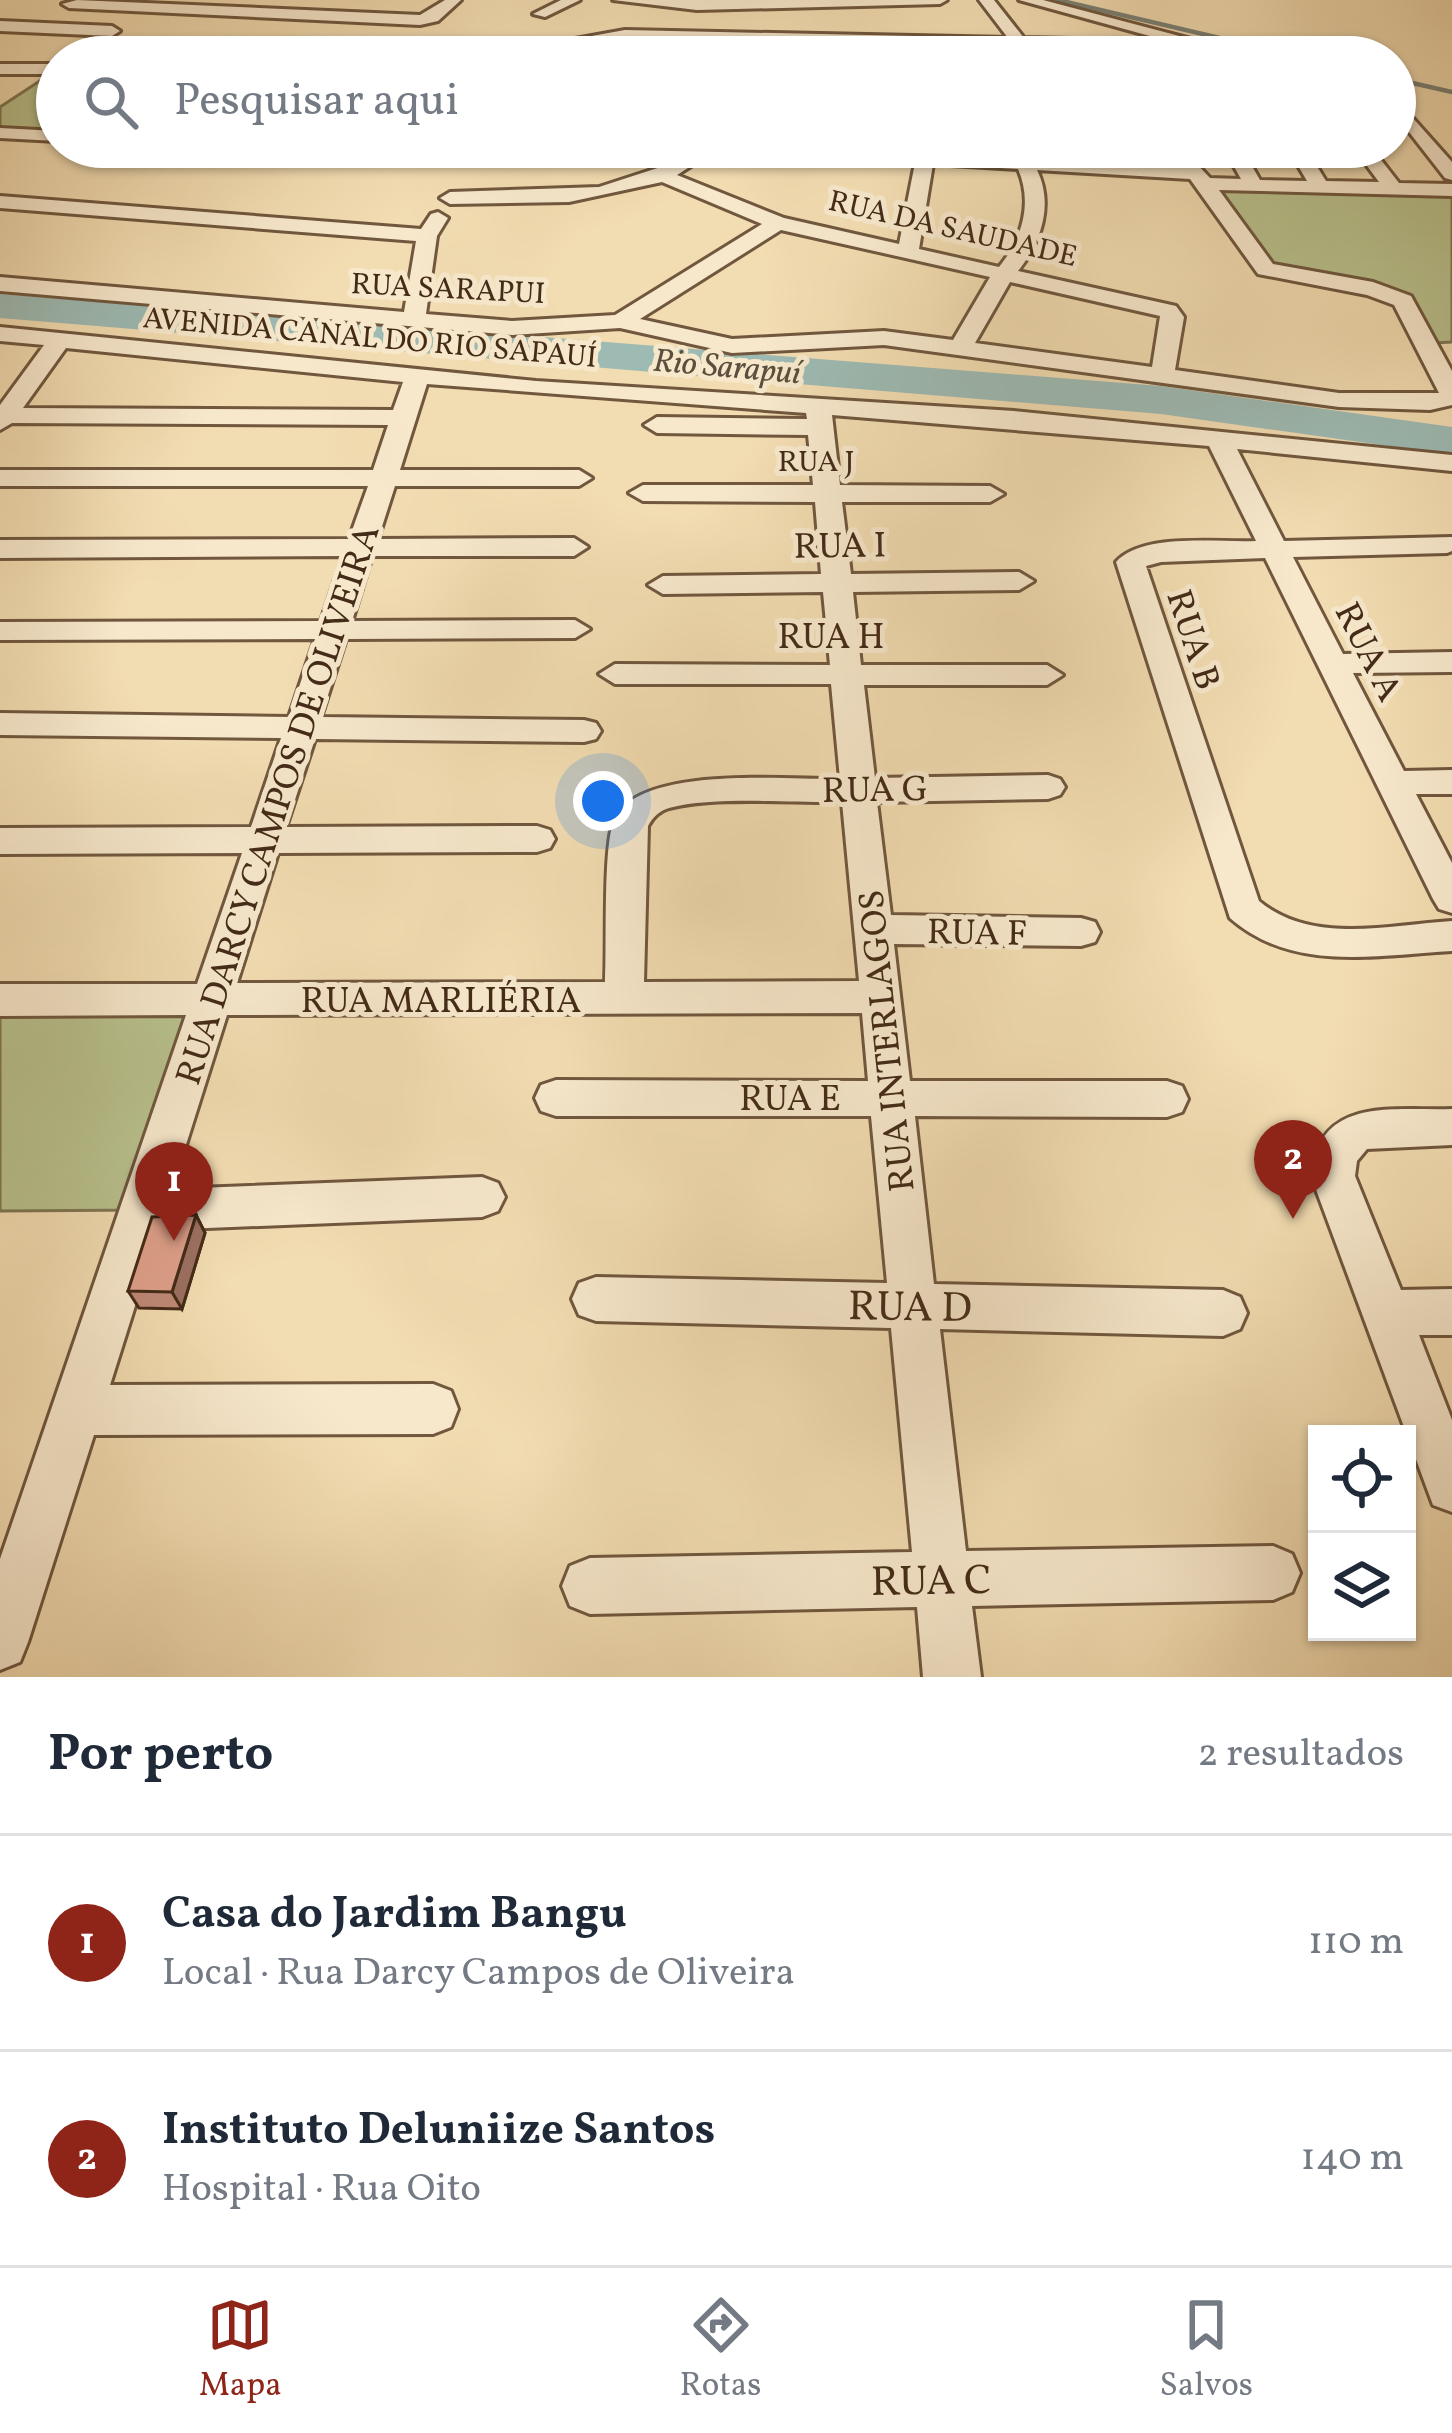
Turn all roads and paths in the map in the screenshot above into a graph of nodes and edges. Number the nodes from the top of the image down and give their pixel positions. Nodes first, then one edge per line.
1 (273, 0) edge
2 (369, 0) edge
3 (573, 0) edge
4 (620, 0) edge
5 (940, 0) edge
6 (1026, 0) edge
7 (452, 2) edge
8 (668, 2) edge
9 (69, 4) dead end
10 (992, 6) edge
11 (1050, 9) junction
12 (254, 13) junction
13 (540, 14) dead end
14 (0, 26) edge
15 (232, 29) dead end
16 (134, 32) dead end
17 (626, 35) junction
18 (620, 36) edge
19 (740, 36) edge
20 (1015, 36) edge
21 (1165, 36) edge
22 (0, 69) edge
23 (36, 69) edge
24 (0, 133) edge
25 (1416, 133) edge
26 (36, 135) edge
27 (1421, 140) junction
28 (1452, 142) edge
29 (426, 168) edge
30 (472, 168) edge
31 (677, 168) edge
32 (923, 168) edge
33 (1027, 168) edge
34 (1114, 168) edge
35 (1189, 168) edge
36 (1244, 168) edge
37 (1309, 168) edge
38 (1378, 168) edge
39 (1452, 174) edge
40 (436, 175) junction
41 (663, 176) junction
42 (1199, 179) junction
43 (1254, 185) junction
44 (1320, 187) junction
45 (1393, 188) junction
46 (1452, 190) edge
47 (451, 198) junction
48 (0, 202) edge
49 (778, 223) junction
50 (427, 236) junction
51 (908, 253) junction
52 (1003, 275) junction
53 (0, 284) edge
54 (414, 318) junction
55 (620, 321) junction
56 (0, 334) edge
57 (60, 340) junction
58 (961, 347) junction
59 (1162, 375) junction
60 (417, 377) junction
61 (1452, 396) edge
62 (5, 411) edge
63 (820, 416) junction
64 (403, 418) junction
65 (658, 425) dead end
66 (1218, 438) junction
67 (1452, 463) edge
68 (0, 478) edge
69 (579, 478) dead end
70 (383, 479) junction
71 (643, 493) dead end
72 (828, 494) junction
73 (990, 494) dead end
74 (1447, 544) dead end
75 (574, 547) dead end
76 (1274, 548) junction
77 (0, 549) edge
78 (359, 550) junction
79 (1018, 581) dead end
80 (838, 583) junction
81 (663, 585) dead end
82 (574, 629) dead end
83 (0, 631) edge
84 (332, 632) junction
85 (1452, 662) edge
86 (1333, 664) junction
87 (615, 674) dead end
88 (847, 674) junction
89 (1047, 674) dead end
90 (0, 724) edge
91 (301, 728) junction
92 (584, 730) dead end
93 (1452, 782) edge
94 (1393, 783) junction
95 (1048, 787) dead end
96 (859, 788) junction
97 (264, 838) junction
98 (537, 839) dead end
99 (0, 841) edge
100 (1452, 899) edge
101 (874, 929) junction
102 (1081, 932) dead end
103 (1452, 936) edge
104 (623, 998) junction
105 (881, 998) junction
106 (0, 1000) edge
107 (212, 1000) junction
108 (890, 1096) junction
109 (556, 1098) dead end
110 (1167, 1099) dead end
111 (1429, 1127) edge
112 (482, 1197) dead end
113 (142, 1210) junction
114 (596, 1299) dead end
115 (914, 1304) junction
116 (1452, 1312) edge
117 (1223, 1313) dead end
118 (1389, 1313) junction
119 (433, 1409) dead end
120 (76, 1410) junction
121 (1452, 1486) edge
122 (1273, 1573) dead end
123 (943, 1578) junction
124 (590, 1586) dead end
125 (0, 1642) edge
126 (952, 1677) edge

1 - 12 street
2 - 7 street
3 - 13 street
4 - 8 street
5 - 8 street
6 - 11 street
7 - 12 street
8 - 17 street
9 - 12 street
10 - 11 street
10 - 20 street
11 - 21 street
12 - 15 street
14 - 16 street
17 - 18 street
17 - 19 street
22 - 23 street
24 - 26 street
25 - 27 street
27 - 28 street
27 - 39 street
29 - 40 street
30 - 40 street
31 - 41 street
32 - 51 street
33 - 52 street
34 - 42 street
35 - 42 street
36 - 43 street
37 - 44 street
38 - 45 street
40 - 47 street
41 - 47 street
41 - 49 street, RUA DA SAUDADE
42 - 43 street
42 - 61 street
43 - 44 street
44 - 45 street
45 - 46 street
47 - 50 street
48 - 50 street
49 - 51 street, RUA DA SAUDADE
49 - 55 street
50 - 54 street
51 - 52 street, RUA DA SAUDADE
52 - 58 street
52 - 59 street, RUA DA SAUDADE
53 - 54 street, RUA SARAPUI
54 - 55 street, RUA SARAPUI
55 - 58 street, RUA SARAPUI
56 - 57 street, AVENIDA CANAL DO RIO SAPAUÍ
57 - 60 street, AVENIDA CANAL DO RIO SAPAUÍ
57 - 62 street
58 - 59 street
59 - 61 street
60 - 63 street, AVENIDA CANAL DO RIO SAPAUÍ
60 - 64 street, RUA DARCY CAMPOS DE OLIVEIRA
62 - 64 street
63 - 65 street
63 - 66 street, AVENIDA CANAL DO RIO SAPAUÍ
63 - 72 street, RUA INTERLAGOS
64 - 70 street, RUA DARCY CAMPOS DE OLIVEIRA
66 - 67 street, AVENIDA CANAL DO RIO SAPAUÍ
66 - 76 street, RUA A
68 - 70 street
69 - 70 street
70 - 78 street, RUA DARCY CAMPOS DE OLIVEIRA
71 - 72 street, RUA J
72 - 73 street, RUA J
72 - 80 street, RUA INTERLAGOS
74 - 76 street, RUA B
75 - 78 street
76 - 86 street, RUA A
76 - 103 street, RUA B
77 - 78 street
78 - 84 street, RUA DARCY CAMPOS DE OLIVEIRA
79 - 80 street, RUA I
80 - 81 street, RUA I
80 - 88 street, RUA INTERLAGOS
82 - 84 street
83 - 84 street
84 - 91 street, RUA DARCY CAMPOS DE OLIVEIRA
85 - 86 street
86 - 94 street, RUA A
87 - 88 street, RUA H
88 - 89 street, RUA H
88 - 96 street, RUA INTERLAGOS
90 - 91 street
91 - 92 street
91 - 97 street, RUA DARCY CAMPOS DE OLIVEIRA
93 - 94 street
94 - 100 street, RUA A
95 - 96 street, RUA G
96 - 101 street, RUA INTERLAGOS
96 - 104 street, RUA G
97 - 98 street
97 - 99 street
97 - 107 street, RUA DARCY CAMPOS DE OLIVEIRA
101 - 102 street, RUA F
101 - 105 street, RUA INTERLAGOS
104 - 105 street, RUA MARLIÉRIA
104 - 107 street, RUA MARLIÉRIA
105 - 108 street, RUA INTERLAGOS
106 - 107 street, RUA MARLIÉRIA
107 - 113 street, RUA DARCY CAMPOS DE OLIVEIRA
108 - 109 street, RUA E
108 - 110 street, RUA E
108 - 115 street, RUA INTERLAGOS
111 - 118 street
112 - 113 street
113 - 120 street, RUA DARCY CAMPOS DE OLIVEIRA
114 - 115 street, RUA D
115 - 117 street, RUA D
115 - 123 street, RUA INTERLAGOS
116 - 118 street
118 - 121 street
119 - 120 street
120 - 125 street, RUA DARCY CAMPOS DE OLIVEIRA
122 - 123 street, RUA C
123 - 124 street, RUA C
123 - 126 street, RUA INTERLAGOS

